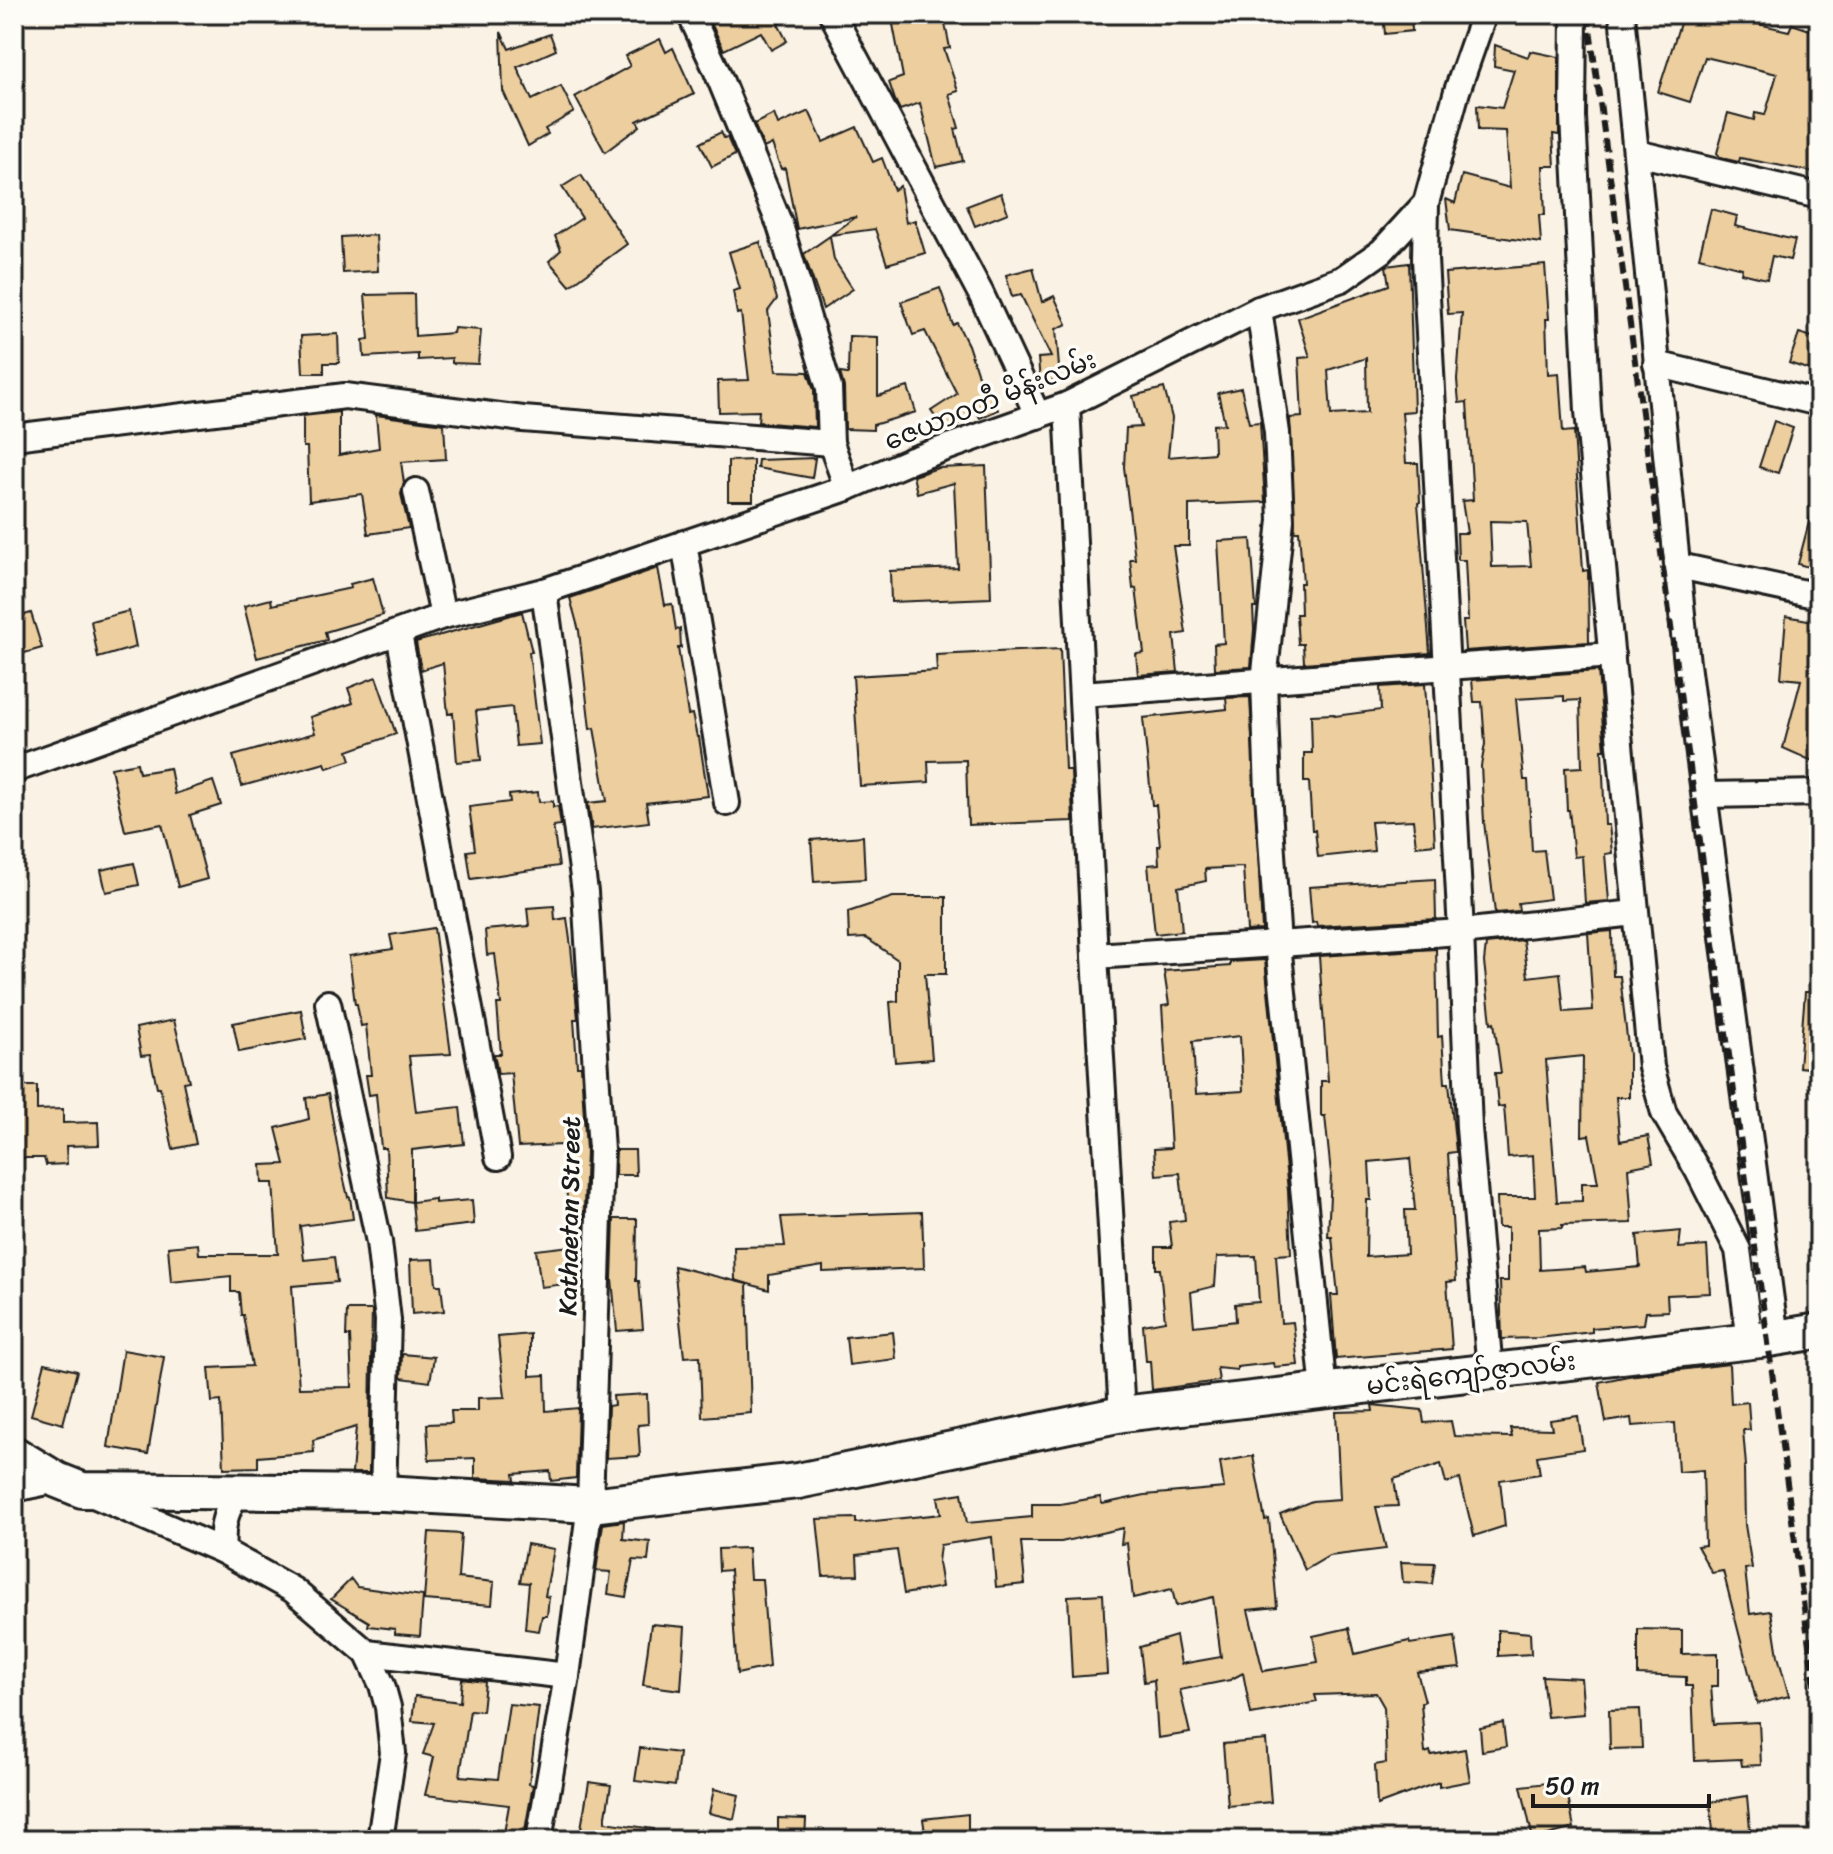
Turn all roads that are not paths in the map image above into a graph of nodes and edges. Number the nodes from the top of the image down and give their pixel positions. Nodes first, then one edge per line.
1 (690, 14) edge
2 (832, 14) edge
3 (1484, 14) edge
4 (1574, 14) edge
5 (1622, 14) edge
6 (1637, 153) junction
7 (1819, 196) edge
8 (1426, 203) junction
9 (1259, 309) junction
10 (1656, 364) junction
11 (1819, 403) edge
12 (1067, 405) junction
13 (1038, 416) junction
14 (14, 437) edge
15 (831, 443) junction
16 (847, 488) junction
17 (416, 491) dead end
18 (684, 543) junction
19 (1679, 566) junction
20 (544, 591) junction
21 (1819, 596) edge
22 (443, 616) junction
23 (399, 634) junction
24 (1612, 655) junction
25 (1448, 669) junction
26 (1264, 682) junction
27 (1082, 694) junction
28 (14, 770) edge
29 (1819, 793) edge
30 (1706, 795) junction
31 (727, 803) dead end
32 (1635, 913) junction
33 (1461, 932) junction
34 (1278, 944) junction
35 (1095, 956) junction
36 (328, 1003) dead end
37 (498, 1157) dead end
38 (1819, 1331) edge
39 (1763, 1339) junction
40 (1490, 1371) junction
41 (1324, 1391) junction
42 (1122, 1414) junction
43 (14, 1454) edge
44 (70, 1485) junction
45 (14, 1489) edge
46 (237, 1492) junction
47 (383, 1493) junction
48 (590, 1505) junction
49 (223, 1551) junction
50 (367, 1653) junction
51 (567, 1676) junction
52 (380, 1840) edge
53 (539, 1840) edge

1 - 15 street
2 - 13 street
3 - 8 street, ဇေယာဝတီ မိန်းလမ်း
4 - 24 street
5 - 6 street
6 - 7 street
6 - 10 street
8 - 9 street, ဇေယာဝတီ မိန်းလမ်း
8 - 25 street
9 - 12 street, ဇေယာဝတီ မိန်းလမ်း
9 - 26 street
10 - 11 street
10 - 19 street
12 - 13 street, ဇေယာဝတီ မိန်းလမ်း
12 - 27 street
13 - 16 street, ဇေယာဝတီ မိန်းလမ်း
14 - 15 street
15 - 16 street
16 - 18 street, ဇေယာဝတီ မိန်းလမ်း
17 - 22 street
18 - 20 street, ဇေယာဝတီ မိန်းလမ်း
18 - 31 street
19 - 21 street
19 - 30 street
20 - 22 street, ဇေယာဝတီ မိန်းလမ်း
20 - 48 street, Kathaetan Street
22 - 23 street, ဇေယာဝတီ မိန်းလမ်း
23 - 28 street, ဇေယာဝတီ မိန်းလမ်း
23 - 37 street
24 - 25 street
24 - 32 street
25 - 26 street
25 - 33 street
26 - 27 street
26 - 34 street
27 - 35 street
29 - 30 street
30 - 39 street
32 - 33 street
32 - 39 street
33 - 34 street
33 - 40 street
34 - 35 street
34 - 41 street
35 - 42 street
36 - 47 street
38 - 39 street, မင်းရဲကျော်ဇွာလမ်း
39 - 40 street, မင်းရဲကျော်ဇွာလမ်း
40 - 41 street, မင်းရဲကျော်ဇွာလမ်း
41 - 42 street, မင်းရဲကျော်ဇွာလမ်း
42 - 48 street, မင်းရဲကျော်ဇွာလမ်း
43 - 44 street
44 - 45 street
44 - 46 street, မင်းရဲကျော်ဇွာလမ်း
44 - 49 street
46 - 47 street, မင်းရဲကျော်ဇွာလမ်း
46 - 49 street
47 - 48 street, မင်းရဲကျော်ဇွာလမ်း
48 - 51 street, Kathaetan Street
49 - 50 street
50 - 51 street
50 - 52 street
51 - 53 street, Kathaetan Street

